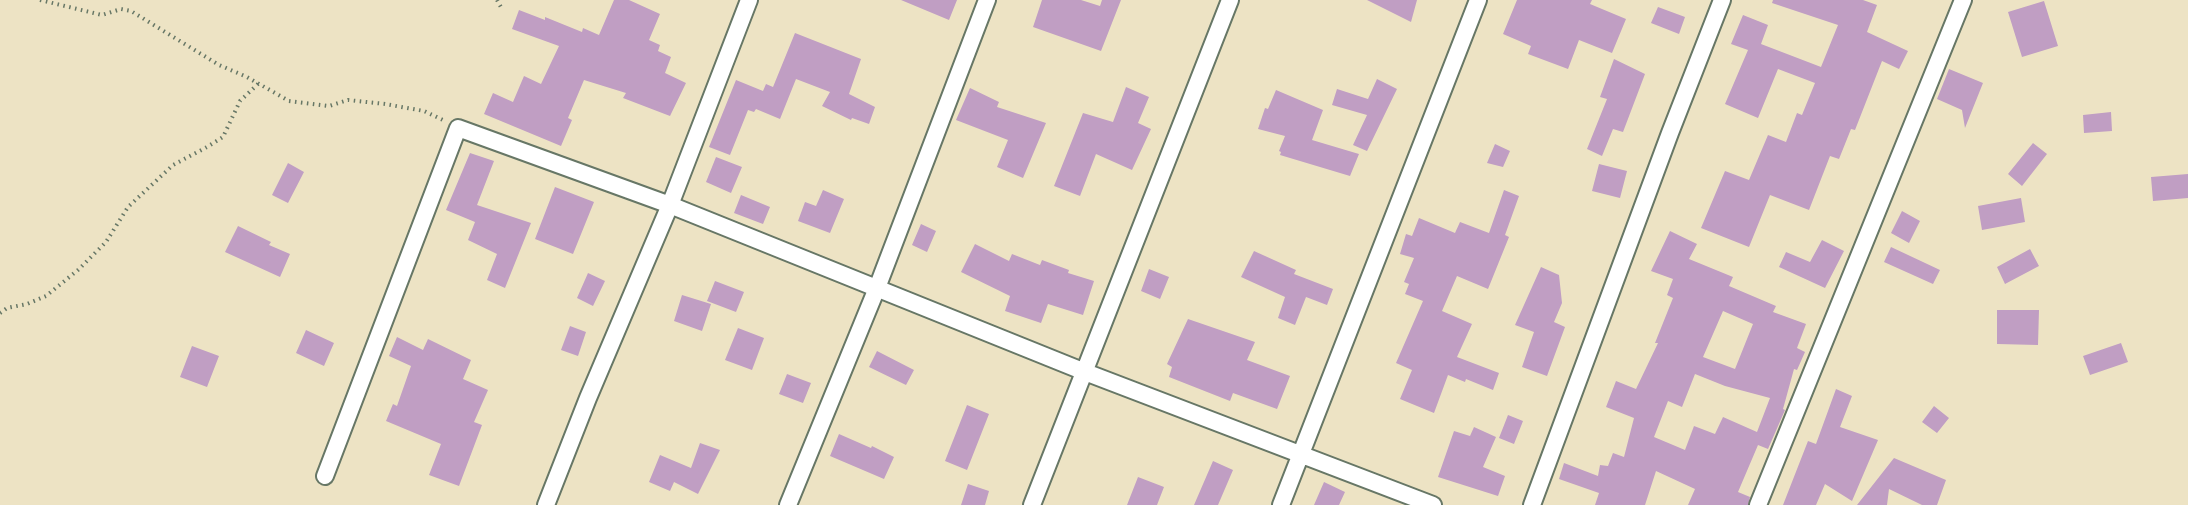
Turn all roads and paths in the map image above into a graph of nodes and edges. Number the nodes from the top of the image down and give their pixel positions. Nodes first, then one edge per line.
1 (40, 0) edge
2 (497, 0) edge
3 (749, 0) edge
4 (987, 0) edge
5 (1230, 0) edge
6 (1478, 0) edge
7 (1722, 0) edge
8 (1963, 0) edge
9 (502, 9) dead end
10 (259, 83) junction
11 (458, 128) junction
12 (670, 205) junction
13 (877, 288) junction
14 (0, 313) edge
15 (1084, 372) junction
16 (1300, 454) junction
17 (325, 476) dead end
18 (546, 505) edge
19 (788, 505) edge
20 (1032, 505) edge
21 (1281, 505) edge
22 (1433, 505) edge
23 (1532, 505) edge
24 (1758, 505) edge

1 - 10 path
2 - 9 path
3 - 12 street
4 - 13 street
5 - 15 street
6 - 16 street
7 - 23 street
8 - 24 street
10 - 11 path
10 - 14 path
11 - 12 street
11 - 17 street
12 - 13 street
12 - 18 street
13 - 15 street
13 - 19 street
15 - 16 street
15 - 20 street
16 - 21 street
16 - 22 street

